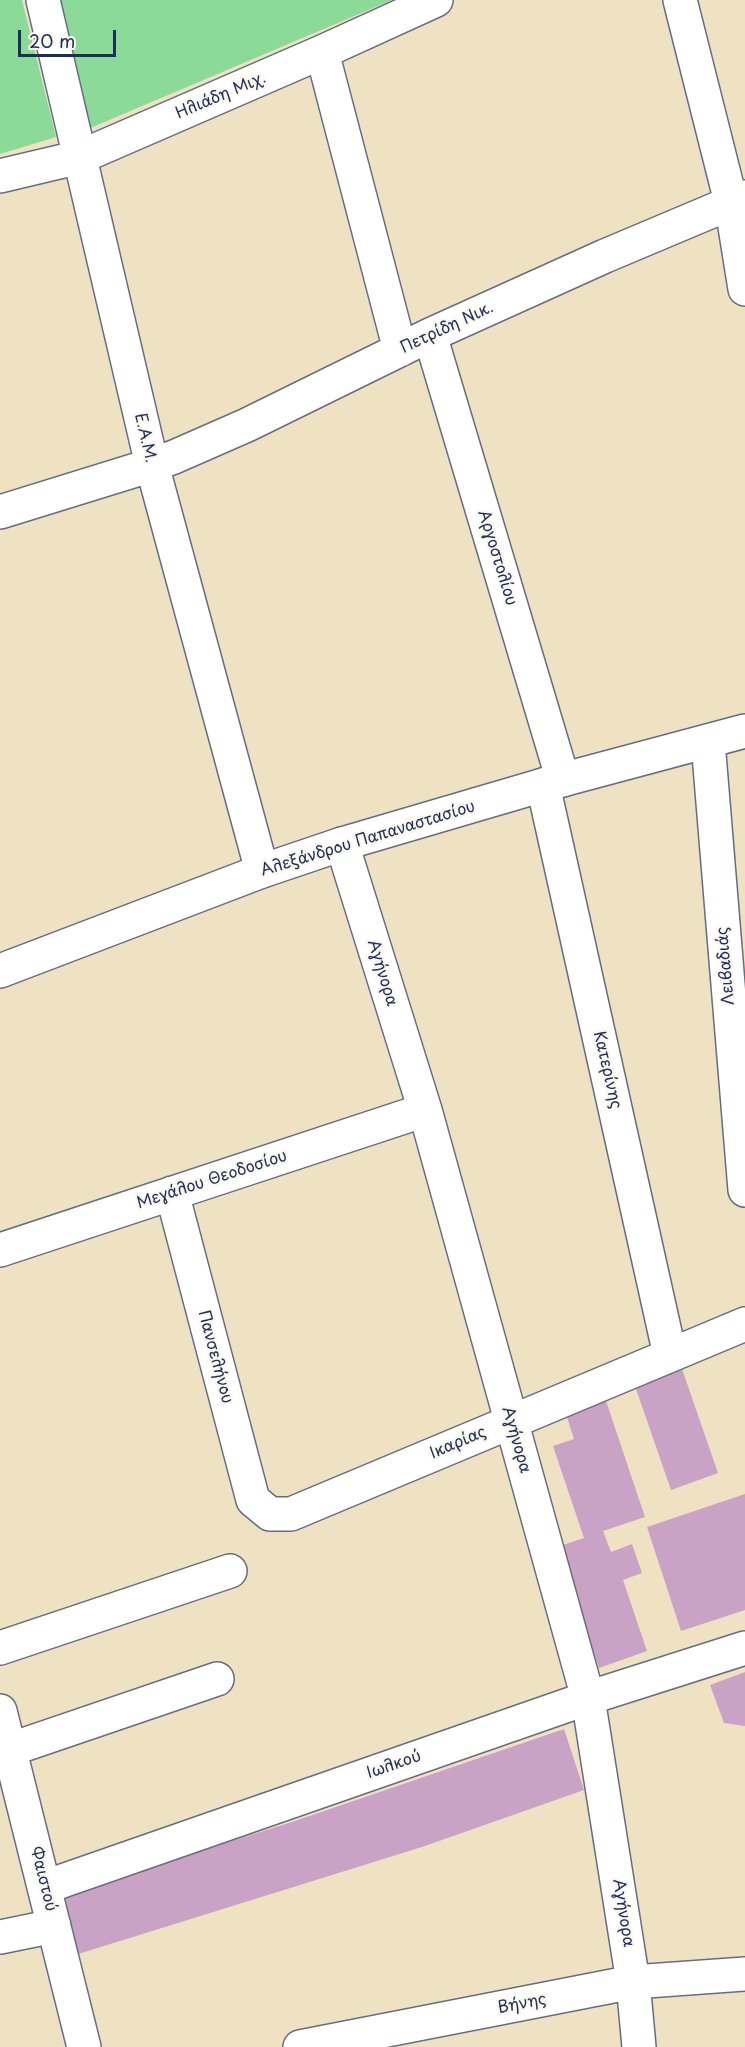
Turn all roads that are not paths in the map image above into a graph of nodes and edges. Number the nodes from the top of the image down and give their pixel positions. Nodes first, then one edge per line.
1 (43, 0) edge
2 (436, 0) edge
3 (680, 0) edge
4 (322, 52) junction
5 (80, 157) junction
6 (0, 176) edge
7 (738, 200) edge
8 (745, 289) edge
9 (430, 335) junction
10 (400, 350) junction
11 (152, 465) junction
12 (0, 512) edge
13 (745, 731) edge
14 (708, 742) junction
15 (553, 782) junction
16 (342, 844) junction
17 (262, 872) junction
18 (0, 971) edge
19 (425, 1110) junction
20 (745, 1190) edge
21 (172, 1192) junction
22 (0, 1250) edge
23 (745, 1324) edge
24 (670, 1355) junction
25 (510, 1421) junction
26 (270, 1514) joint
27 (230, 1571) dead end
28 (0, 1648) edge
29 (745, 1648) edge
30 (217, 1679) dead end
31 (588, 1698) junction
32 (0, 1712) edge
33 (5, 1751) edge
34 (45, 1887) junction
35 (54, 1926) junction
36 (0, 1937) edge
37 (745, 1974) edge
38 (633, 1982) junction
39 (84, 2047) edge
40 (300, 2047) edge
41 (639, 2047) edge

1 - 5 street, Ε.Α.Μ.
2 - 4 street, Ηλιάδη Μιχ.
3 - 7 street
4 - 5 street, Ηλιάδη Μιχ.
4 - 10 street
5 - 6 street, Ηλιάδη Μιχ.
5 - 11 street, Ε.Α.Μ.
7 - 8 street
7 - 9 street, Πετρίδη Νικ.
9 - 10 street, Πετρίδη Νικ.
9 - 15 street, Αργοστολίου
10 - 11 street, Πετρίδη Νικ.
11 - 12 street, Πετρίδη Νικ.
11 - 17 street, Ε.Α.Μ.
13 - 14 street, Αλεξάνδρου Παπαναστασίου
14 - 15 street, Αλεξάνδρου Παπαναστασίου
14 - 20 street, Λειβαδιάς
15 - 16 street, Αλεξάνδρου Παπαναστασίου
15 - 24 street, Κατερίνης
16 - 17 street, Αλεξάνδρου Παπαναστασίου
16 - 19 street, Αγήνορα
17 - 18 street, Αλεξάνδρου Παπαναστασίου
19 - 21 street, Μεγάλου Θεοδοσίου
19 - 25 street, Αγήνορα
21 - 22 street, Μεγάλου Θεοδοσίου
21 - 26 street, Πανσελήνου
23 - 24 street, Ικαρίας
24 - 25 street, Ικαρίας
25 - 26 street, Ικαρίας
25 - 31 street, Αγήνορα
27 - 28 street
29 - 31 street, Ιωλκού
30 - 33 street
31 - 34 street, Ιωλκού
31 - 38 street, Αγήνορα
32 - 33 street, Φαιστού
33 - 34 street, Φαιστού
34 - 35 street, Φαιστού
35 - 36 street
35 - 39 street, Φαιστού
37 - 38 street, Βήνης
38 - 40 street, Βήνης
38 - 41 street, Αγήνορα

